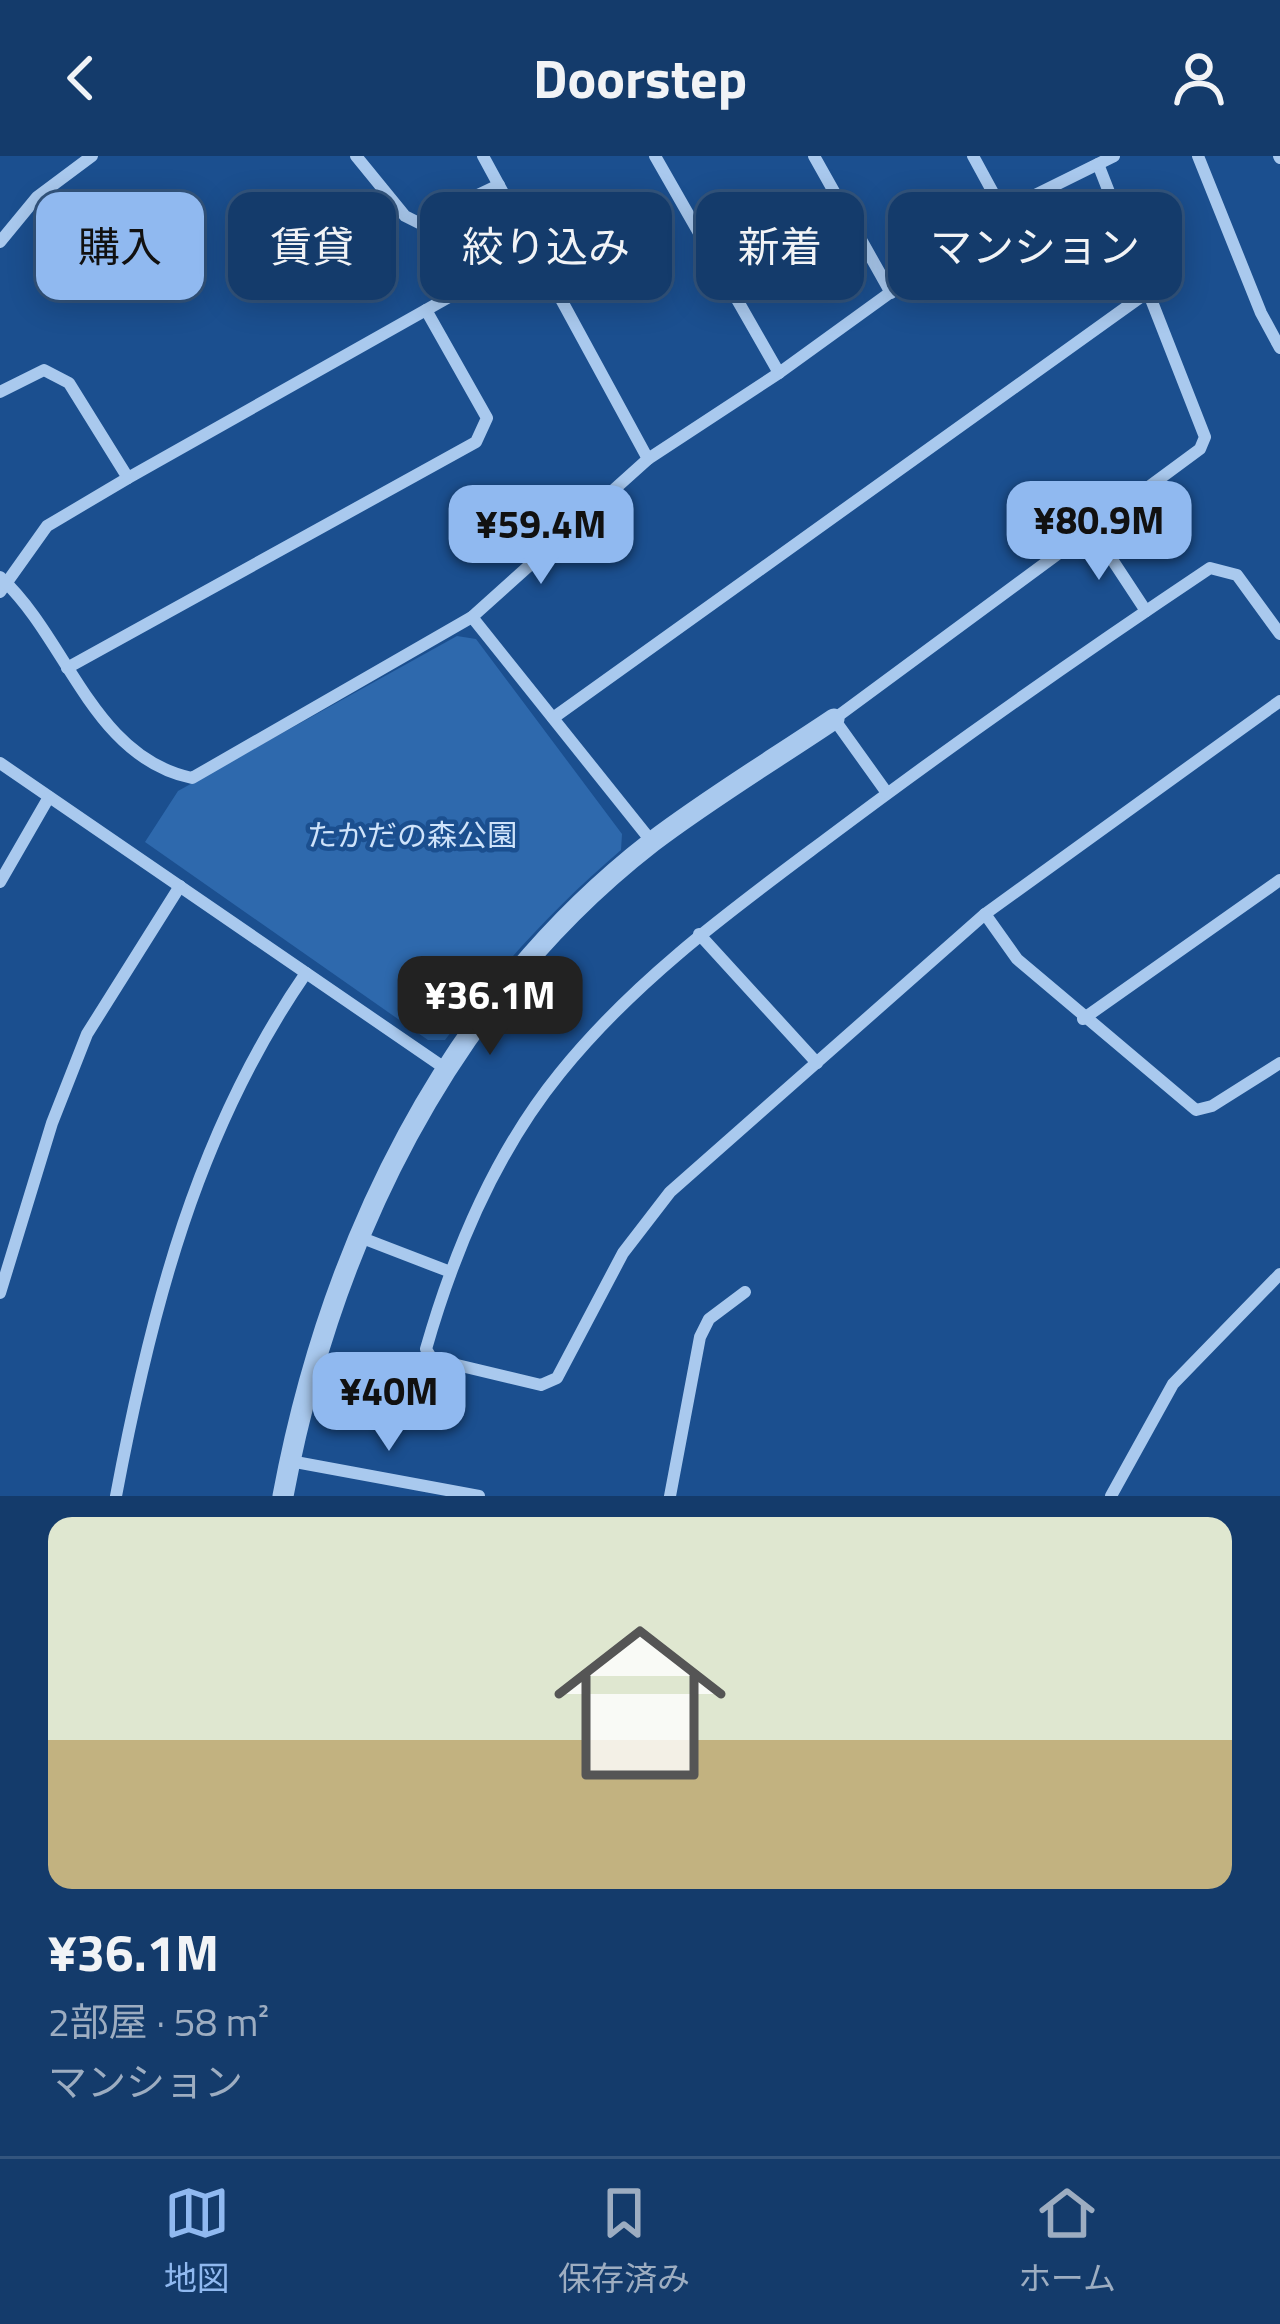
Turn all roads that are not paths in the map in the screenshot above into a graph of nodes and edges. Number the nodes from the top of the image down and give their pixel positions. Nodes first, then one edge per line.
1 (92, 156) edge
2 (356, 156) edge
3 (483, 156) edge
4 (655, 156) edge
5 (814, 156) edge
6 (973, 156) edge
7 (1114, 156) edge
8 (1198, 156) edge
9 (1098, 164) junction
10 (499, 184) junction
11 (503, 192) edge
12 (993, 192) edge
13 (1041, 192) edge
14 (1109, 192) edge
15 (0, 242) edge
16 (888, 288) edge
17 (888, 295) edge
18 (444, 300) edge
19 (562, 300) edge
20 (1136, 300) edge
21 (1152, 300) edge
22 (426, 310) junction
23 (1280, 348) edge
24 (779, 373) junction
25 (0, 392) edge
26 (648, 458) junction
27 (128, 478) junction
28 (1092, 529) junction
29 (2, 584) edge
30 (1146, 611) junction
31 (472, 617) junction
32 (1280, 634) edge
33 (67, 668) junction
34 (1280, 701) edge
35 (553, 718) junction
36 (834, 719) junction
37 (0, 763) edge
38 (887, 793) junction
39 (49, 797) junction
40 (652, 842) junction
41 (1280, 880) edge
42 (0, 882) edge
43 (180, 886) junction
44 (985, 914) junction
45 (699, 934) junction
46 (306, 973) junction
47 (1083, 1019) junction
48 (817, 1063) junction
49 (1280, 1063) edge
50 (446, 1069) junction
51 (356, 1236) junction
52 (448, 1271) junction
53 (1280, 1274) edge
54 (746, 1292) dead end
55 (0, 1293) edge
56 (290, 1460) junction
57 (446, 1493) edge
58 (116, 1496) edge
59 (284, 1496) edge
60 (479, 1496) edge
61 (670, 1496) edge
62 (1111, 1496) edge

1 - 15 street
2 - 10 street
3 - 10 street
4 - 24 street
5 - 16 street
6 - 12 street
7 - 9 street
8 - 23 street
9 - 13 street
9 - 14 street
10 - 11 street
17 - 24 street
18 - 22 street
19 - 26 street
20 - 35 street
21 - 28 street
22 - 27 street
22 - 33 street
24 - 26 street
25 - 27 street
26 - 31 street
27 - 29 street
28 - 30 street
28 - 36 street
29 - 33 street
30 - 32 street
30 - 38 street
31 - 33 street
31 - 35 street
34 - 44 street
35 - 40 street
36 - 38 street
36 - 40 street
37 - 39 street
38 - 45 street
39 - 42 street
39 - 43 street
40 - 50 street
41 - 47 street
43 - 46 street
43 - 55 street
44 - 47 street
44 - 48 street
45 - 48 street
45 - 52 street
46 - 50 street
46 - 58 street
47 - 49 street
48 - 52 street
50 - 51 street
51 - 52 street
51 - 56 street
53 - 62 street
54 - 61 street
56 - 57 street
56 - 59 street
57 - 60 street

